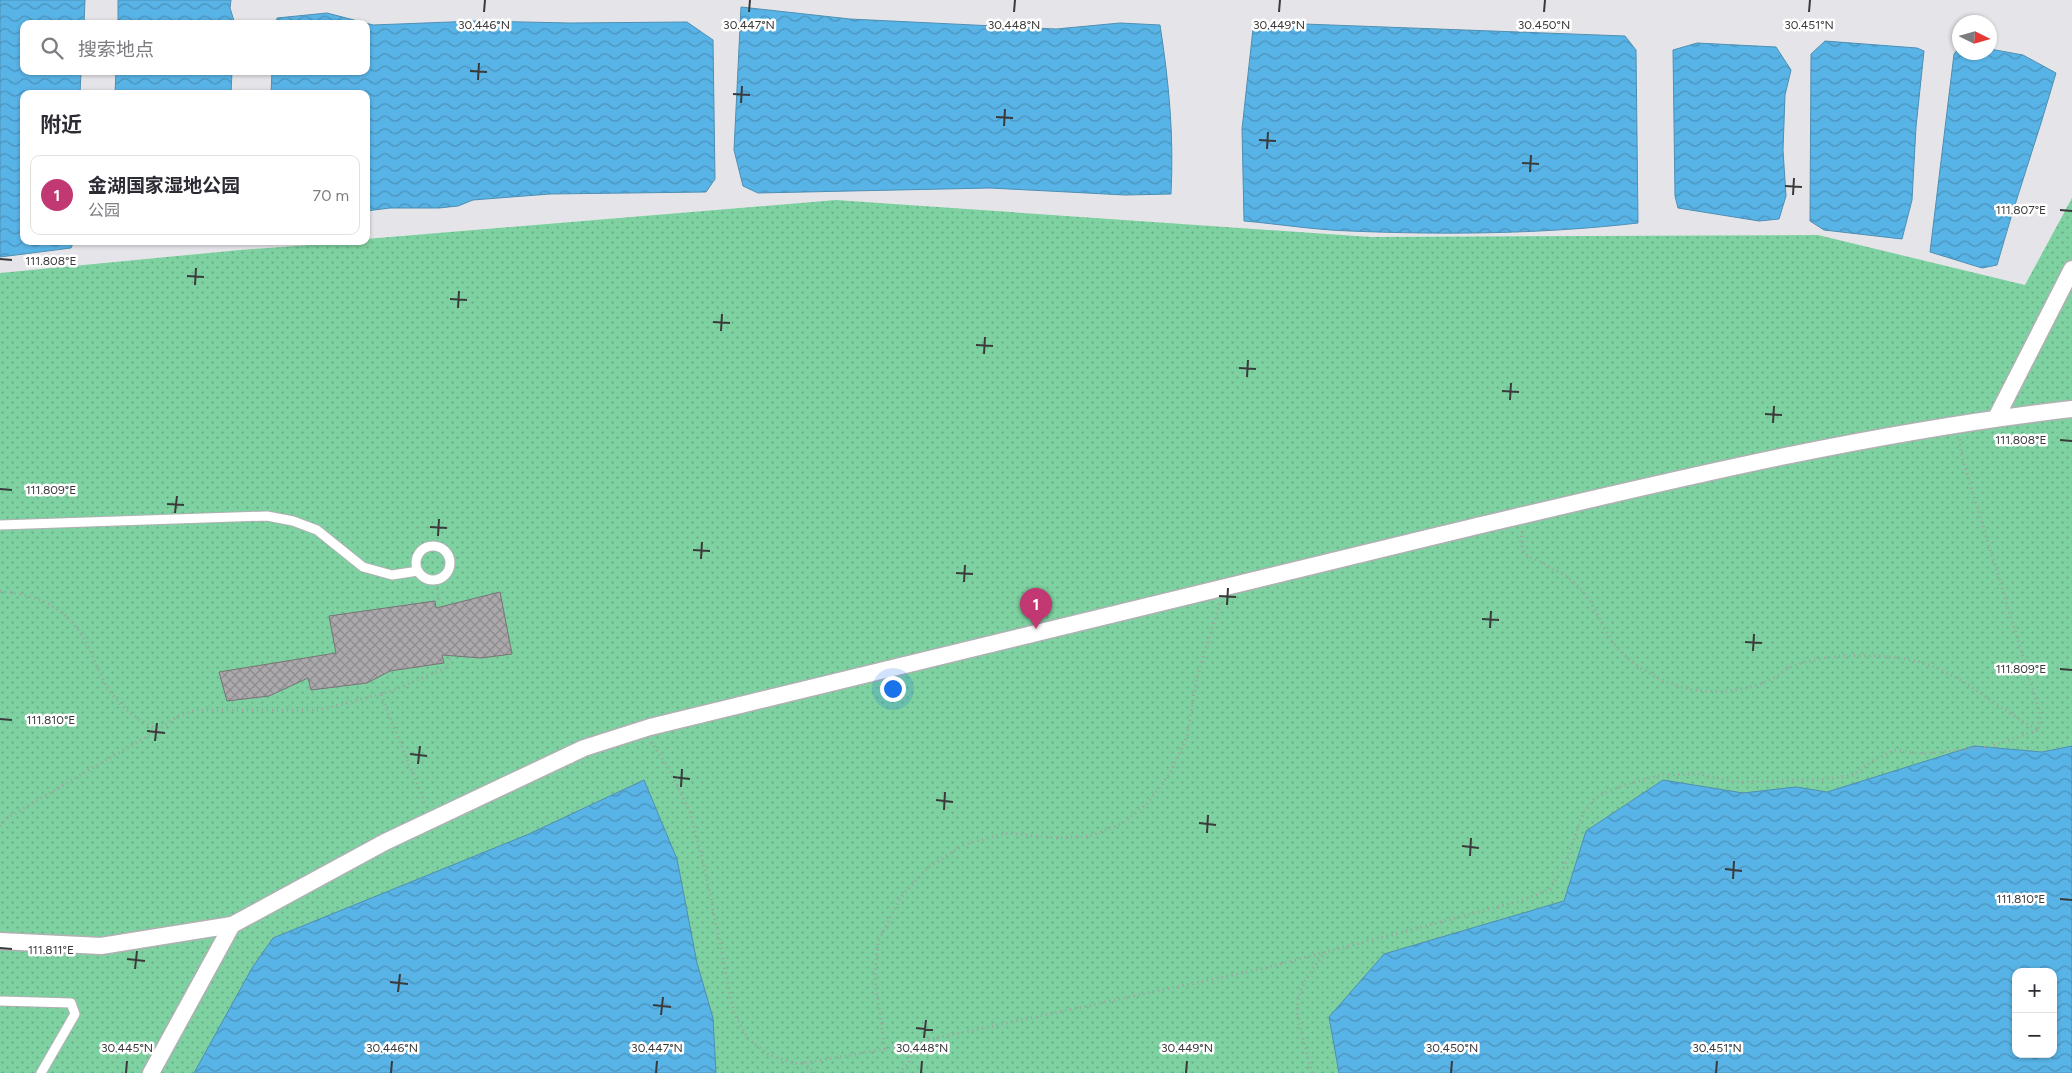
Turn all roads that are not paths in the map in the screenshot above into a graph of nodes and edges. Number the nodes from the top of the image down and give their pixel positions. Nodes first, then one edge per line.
1 (2072, 269) edge
2 (2072, 409) edge
3 (1996, 418) junction
4 (0, 525) edge
5 (418, 572) junction
6 (232, 925) junction
7 (0, 942) edge
8 (0, 1001) edge
9 (41, 1073) edge
10 (151, 1073) edge

1 - 3 street
2 - 3 street
3 - 6 street
4 - 5 lane
5 - 5 lane
6 - 7 street
6 - 10 street
8 - 9 lane

